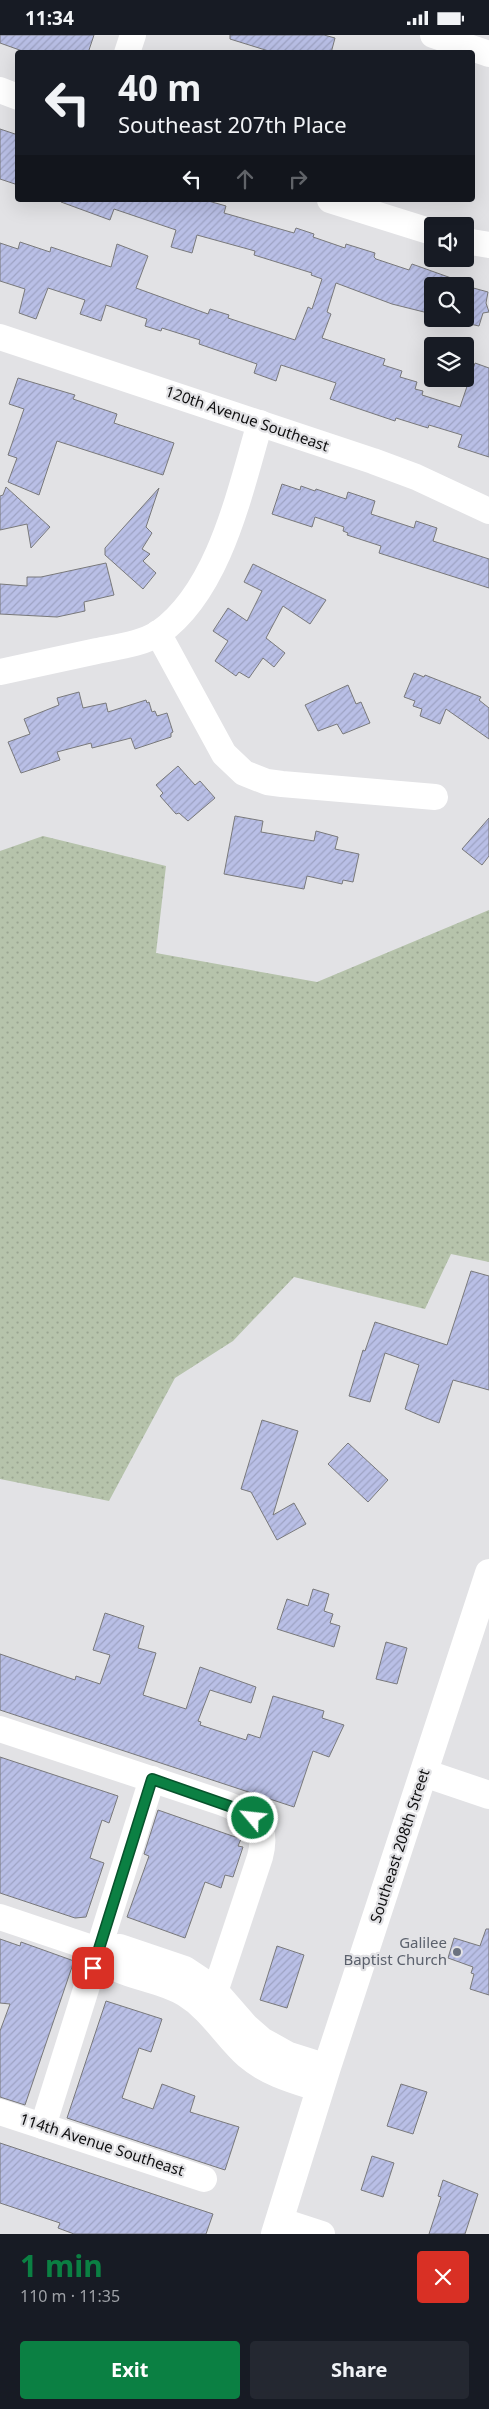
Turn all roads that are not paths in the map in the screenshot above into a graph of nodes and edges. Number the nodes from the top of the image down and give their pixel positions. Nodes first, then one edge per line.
1 (133, 35) edge
2 (433, 35) edge
3 (128, 50) edge
4 (489, 54) edge
5 (0, 90) edge
6 (15, 96) edge
7 (336, 202) edge
8 (424, 229) edge
9 (474, 242) edge
10 (489, 245) edge
11 (0, 337) edge
12 (260, 423) junction
13 (489, 511) edge
14 (158, 633) junction
15 (0, 672) edge
16 (435, 797) dead end
17 (489, 1573) edge
18 (0, 1729) edge
19 (424, 1773) junction
20 (152, 1779) junction
21 (489, 1795) edge
22 (0, 1917) edge
23 (98, 1950) junction
24 (212, 2002) junction
25 (323, 2078) junction
26 (0, 2112) edge
27 (43, 2126) junction
28 (204, 2179) dead end
29 (277, 2227) edge
30 (322, 2234) edge

1 - 3 street
2 - 4 street
5 - 6 street
7 - 8 street
9 - 10 street
11 - 12 street, 120th Avenue Southeast
12 - 13 street, 120th Avenue Southeast
12 - 14 street
14 - 15 street
14 - 16 street
17 - 19 main road, Southeast 208th Street
18 - 20 street
19 - 21 main road
19 - 25 main road, Southeast 208th Street
20 - 23 street
20 - 24 street
22 - 23 street
23 - 24 street
23 - 27 street
24 - 25 street
25 - 29 main road, Southeast 208th Street
26 - 27 street, 114th Avenue Southeast
27 - 28 street, 114th Avenue Southeast
29 - 30 street

